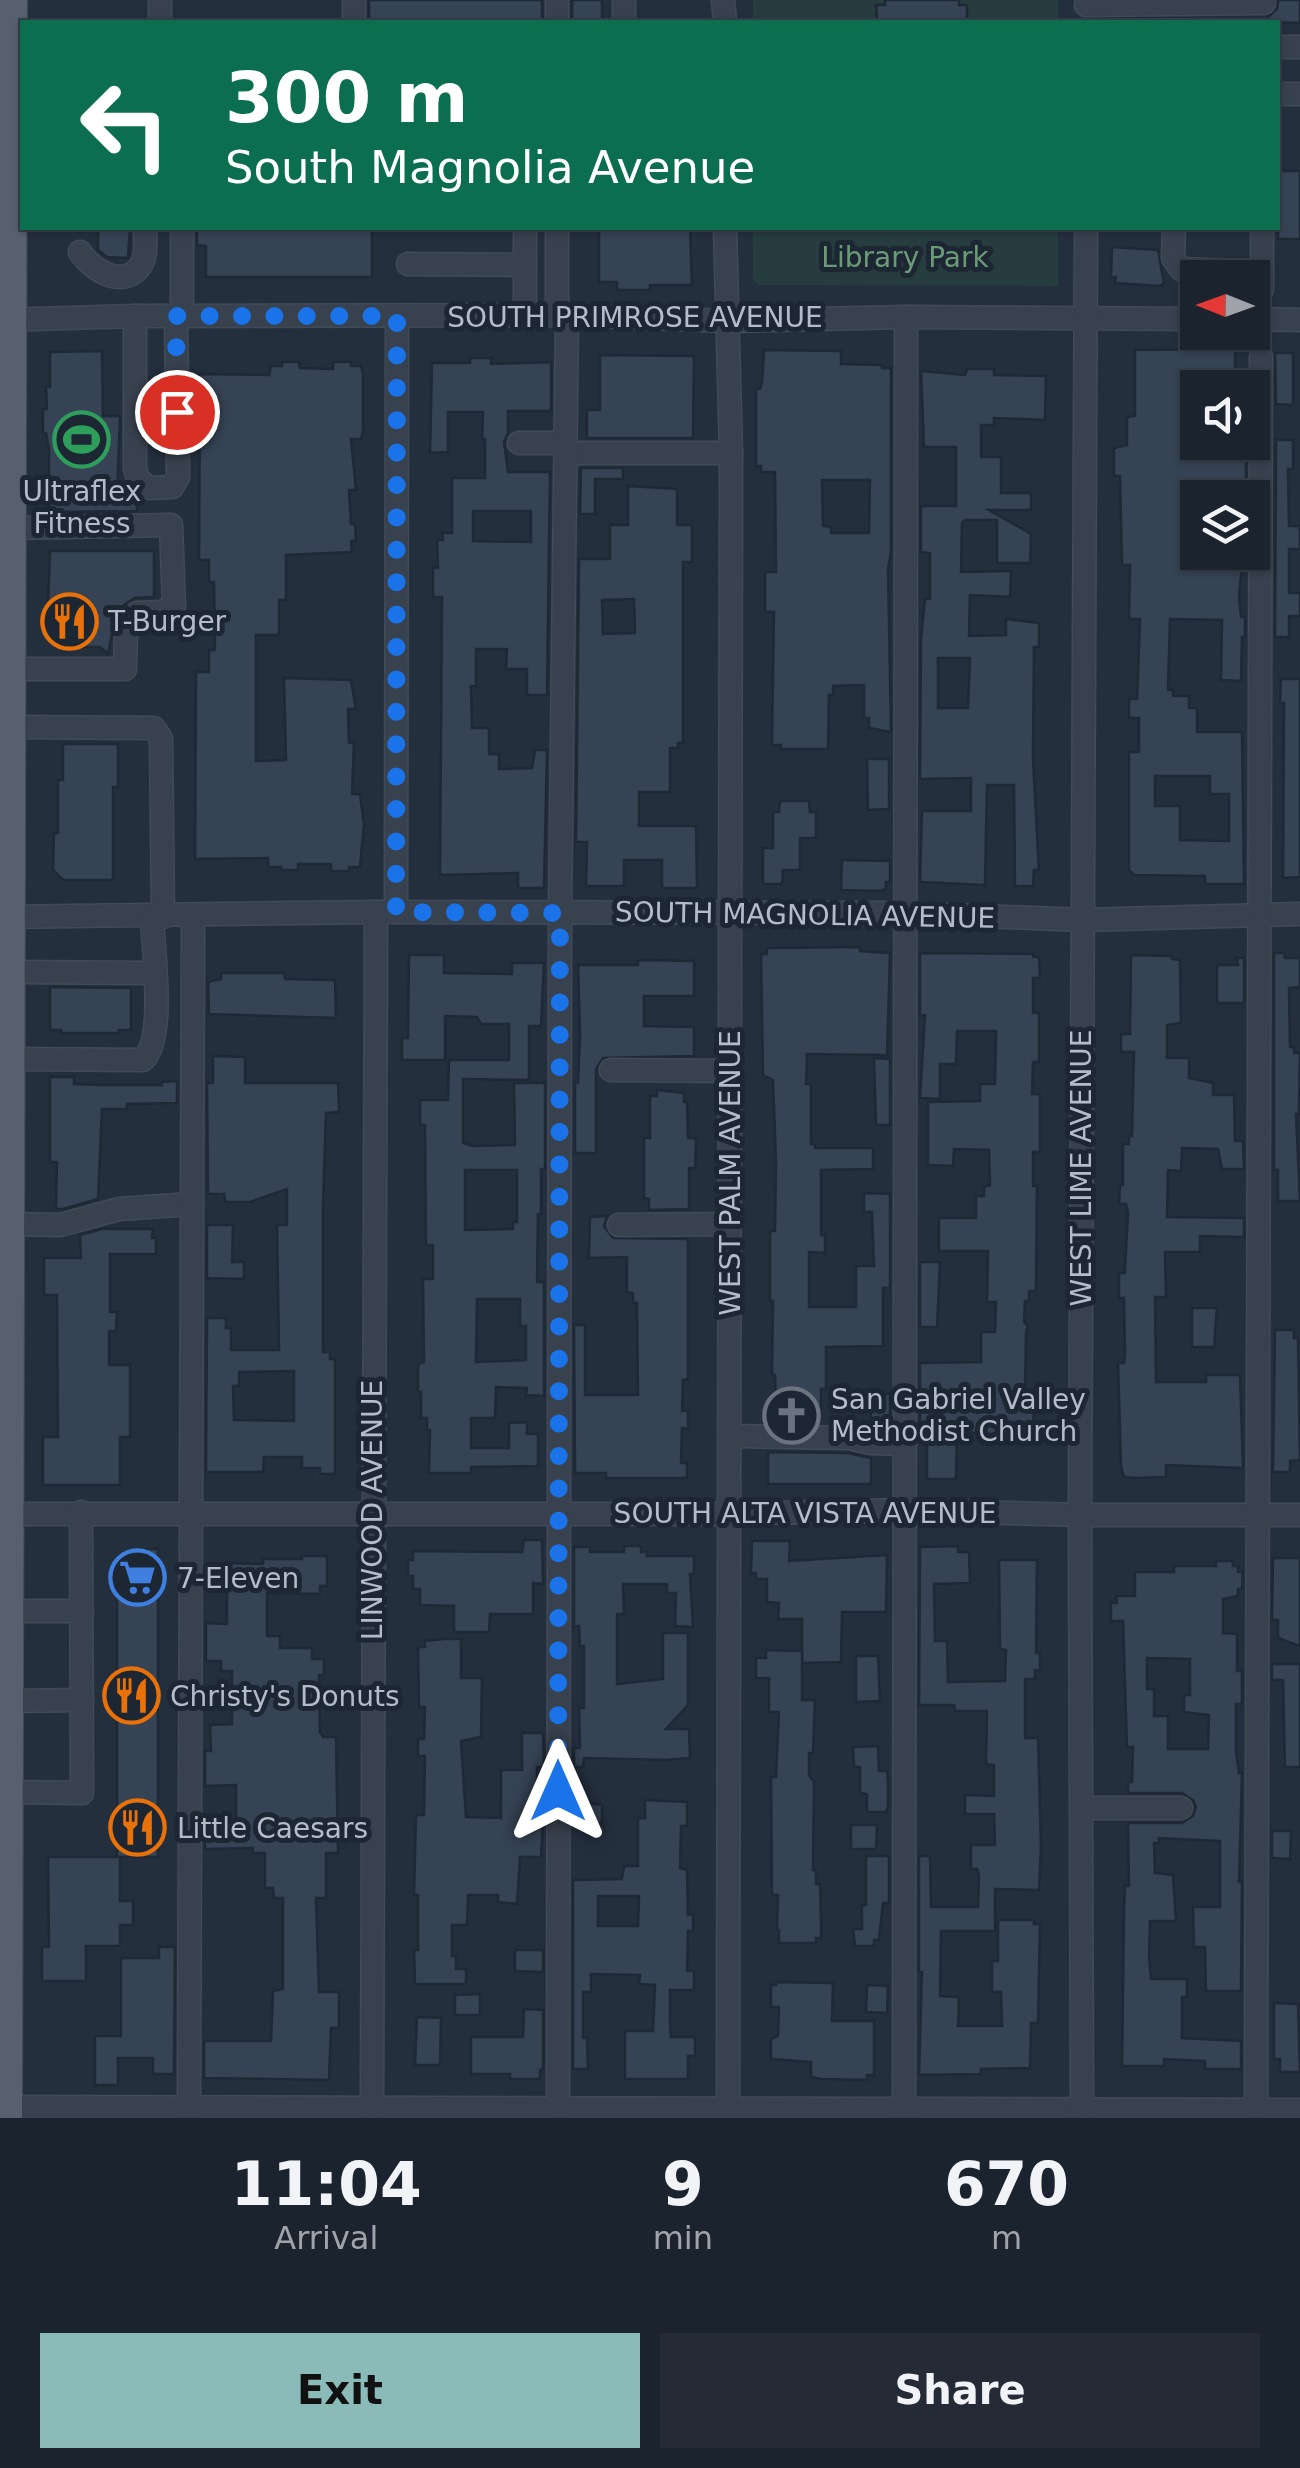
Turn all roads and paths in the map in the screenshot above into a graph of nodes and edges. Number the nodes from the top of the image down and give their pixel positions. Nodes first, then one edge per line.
1 (1264, 8) edge
2 (1086, 9) edge
3 (9, 14) edge
4 (7, 84) edge
5 (19, 169) edge
6 (145, 230) edge
7 (182, 230) edge
8 (525, 230) edge
9 (557, 230) edge
10 (725, 230) edge
11 (1086, 230) edge
12 (1174, 230) edge
13 (1262, 230) edge
14 (80, 252) dead end
15 (408, 264) dead end
16 (524, 264) junction
17 (562, 315) junction
18 (135, 316) junction
19 (179, 316) junction
20 (397, 316) junction
21 (525, 316) junction
22 (906, 317) junction
23 (1086, 319) junction
24 (1180, 319) edge
25 (6, 320) edge
26 (1270, 320) edge
27 (1300, 320) edge
28 (728, 321) junction
29 (1261, 357) dead end
30 (519, 444) dead end
31 (565, 448) junction
32 (731, 453) junction
33 (12, 528) junction
34 (6, 620) edge
35 (12, 668) junction
36 (11, 727) junction
37 (6, 762) edge
38 (386, 912) junction
39 (560, 913) junction
40 (730, 913) junction
41 (906, 914) junction
42 (1262, 914) junction
43 (1300, 914) edge
44 (157, 916) junction
45 (5, 917) edge
46 (193, 917) junction
47 (1083, 920) junction
48 (11, 972) junction
49 (154, 973) junction
50 (10, 1059) junction
51 (610, 1070) dead end
52 (730, 1072) junction
53 (5, 1110) edge
54 (192, 1204) junction
55 (7, 1220) edge
56 (730, 1224) junction
57 (619, 1225) dead end
58 (5, 1311) edge
59 (5, 1379) edge
60 (730, 1436) junction
61 (905, 1444) junction
62 (904, 1510) junction
63 (81, 1512) junction
64 (190, 1512) junction
65 (559, 1513) junction
66 (5, 1514) edge
67 (372, 1514) junction
68 (729, 1514) junction
69 (1080, 1515) junction
70 (1300, 1515) edge
71 (1259, 1516) junction
72 (9, 1611) junction
73 (82, 1612) junction
74 (82, 1700) junction
75 (9, 1701) junction
76 (8, 1792) junction
77 (1082, 1808) junction
78 (1181, 1808) dead end
79 (4, 1890) edge
80 (4, 1957) edge
81 (558, 2108) junction
82 (904, 2109) junction
83 (1082, 2109) junction
84 (1300, 2110) edge
85 (5, 2111) edge
86 (203, 2111) edge
87 (379, 2111) edge
88 (1253, 2112) edge
89 (728, 2113) edge
90 (1048, 2114) edge

1 - 2 street
3 - 4 main road
4 - 5 main road
5 - 25 main road
6 - 14 street
7 - 19 street
8 - 16 street
9 - 17 street
10 - 28 street, WEST PALM AVENUE
11 - 23 street, WEST LIME AVENUE
12 - 13 street
15 - 16 street
16 - 21 street
17 - 21 street, SOUTH PRIMROSE AVENUE
17 - 28 street, SOUTH PRIMROSE AVENUE
17 - 31 street
18 - 19 street, SOUTH PRIMROSE AVENUE
18 - 19 street
18 - 25 street, SOUTH PRIMROSE AVENUE
19 - 20 street, SOUTH PRIMROSE AVENUE
20 - 21 street, SOUTH PRIMROSE AVENUE
20 - 38 street, LINWOOD AVENUE
22 - 23 street, SOUTH PRIMROSE AVENUE
22 - 28 street, SOUTH PRIMROSE AVENUE
22 - 41 street
23 - 24 street, SOUTH PRIMROSE AVENUE
23 - 47 street, WEST LIME AVENUE
25 - 33 main road
26 - 27 street
28 - 32 street, WEST PALM AVENUE
29 - 42 street
30 - 31 street
31 - 32 street
31 - 39 street
32 - 40 street, WEST PALM AVENUE
33 - 34 main road
33 - 35 street
34 - 35 main road
35 - 36 main road
36 - 37 main road
36 - 44 street
37 - 45 main road
38 - 39 street, SOUTH MAGNOLIA AVENUE
38 - 46 street, SOUTH MAGNOLIA AVENUE
38 - 67 street, LINWOOD AVENUE
39 - 40 street, SOUTH MAGNOLIA AVENUE
39 - 65 street
40 - 41 street, SOUTH MAGNOLIA AVENUE
40 - 52 street, WEST PALM AVENUE
41 - 47 street, SOUTH MAGNOLIA AVENUE
41 - 61 street
42 - 43 street, SOUTH MAGNOLIA AVENUE
42 - 47 street, SOUTH MAGNOLIA AVENUE
42 - 71 street
44 - 45 street, SOUTH MAGNOLIA AVENUE
44 - 46 street, SOUTH MAGNOLIA AVENUE
44 - 49 street
45 - 48 main road
46 - 54 street
47 - 69 street, WEST LIME AVENUE
48 - 49 street
48 - 50 main road
49 - 50 street
50 - 53 main road
51 - 52 street
52 - 56 street, WEST PALM AVENUE
53 - 55 main road
54 - 55 street
54 - 64 street
55 - 58 main road
56 - 57 street
56 - 60 street, WEST PALM AVENUE
58 - 59 main road
59 - 66 main road
60 - 61 street
60 - 68 street, WEST PALM AVENUE
61 - 62 street
62 - 68 street, SOUTH ALTA VISTA AVENUE
62 - 69 street, SOUTH ALTA VISTA AVENUE
62 - 82 street
63 - 64 street, SOUTH ALTA VISTA AVENUE
63 - 66 street, SOUTH ALTA VISTA AVENUE
63 - 73 street
64 - 67 street, SOUTH ALTA VISTA AVENUE
64 - 86 street
65 - 67 street, SOUTH ALTA VISTA AVENUE
65 - 68 street, SOUTH ALTA VISTA AVENUE
65 - 81 street
66 - 72 main road
67 - 87 street, LINWOOD AVENUE
68 - 89 street, WEST PALM AVENUE
69 - 71 street, SOUTH ALTA VISTA AVENUE
69 - 77 street, WEST LIME AVENUE
70 - 71 street, SOUTH ALTA VISTA AVENUE
71 - 88 street
72 - 73 street
72 - 75 main road
73 - 74 street
74 - 75 street
74 - 76 street
75 - 76 main road
76 - 79 main road
77 - 78 street
77 - 83 street, WEST LIME AVENUE
79 - 80 main road
80 - 85 main road
81 - 87 street
81 - 89 street
82 - 89 street
82 - 90 street
83 - 88 street
83 - 90 street
84 - 88 street
85 - 86 street
86 - 87 street

